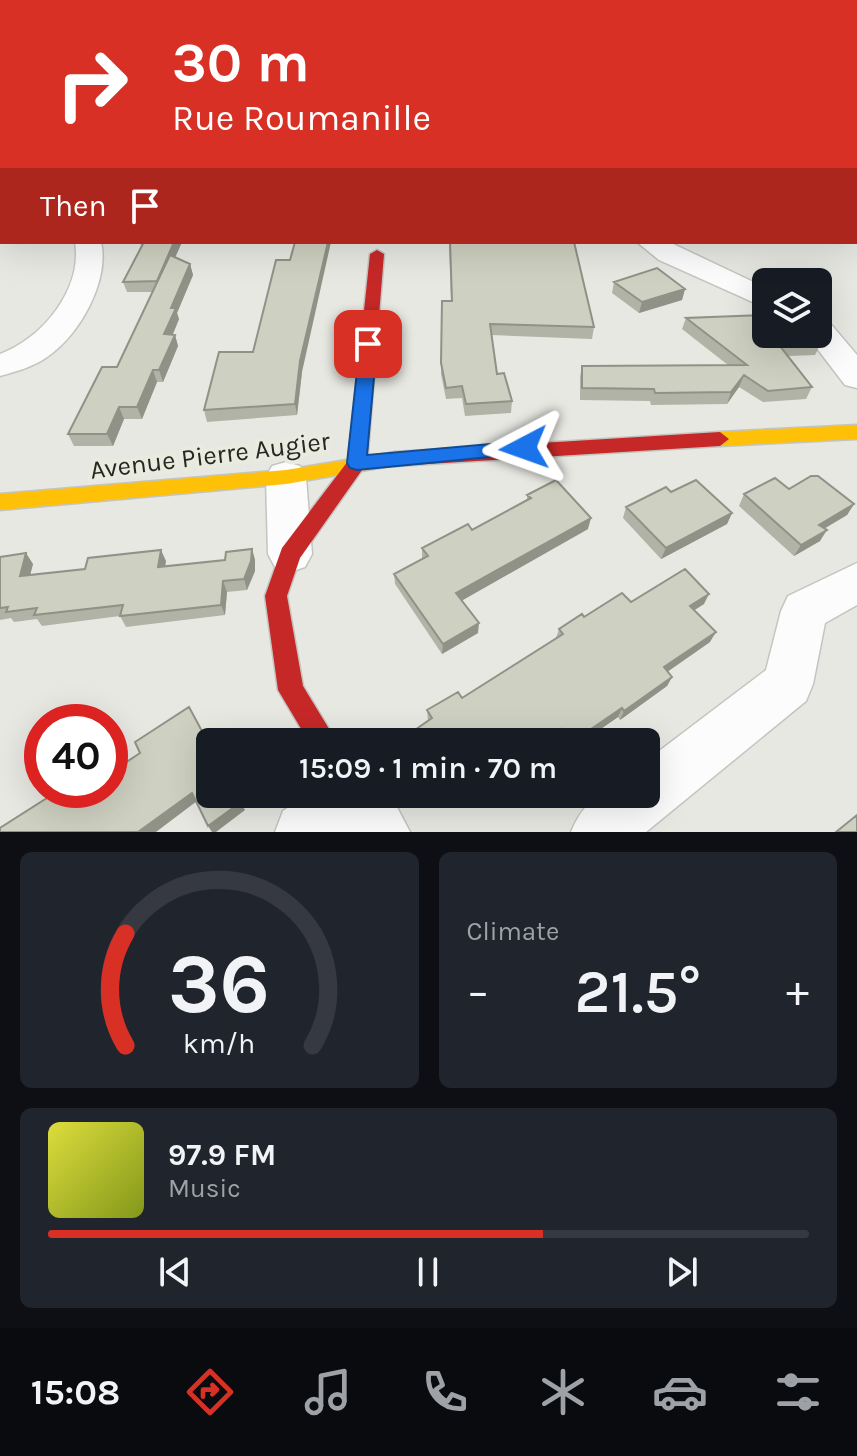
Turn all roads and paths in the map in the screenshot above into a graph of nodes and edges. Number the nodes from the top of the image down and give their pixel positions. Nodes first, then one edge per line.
1 (89, 244) edge
2 (653, 244) edge
3 (377, 254) dead end
4 (752, 293) edge
5 (832, 346) edge
6 (0, 365) edge
7 (857, 377) edge
8 (857, 432) edge
9 (357, 463) junction
10 (286, 477) junction
11 (0, 502) edge
12 (290, 554) junction
13 (857, 582) edge
14 (315, 728) edge
15 (336, 808) edge
16 (365, 808) edge
17 (304, 832) edge
18 (381, 832) edge
19 (600, 832) edge

1 - 6 street
2 - 4 street
3 - 9 street
5 - 7 street
8 - 9 street, Avenue Pierre Augier
9 - 10 street, Avenue Pierre Augier
9 - 12 street
10 - 11 street, Avenue Pierre Augier
10 - 12 street
12 - 14 street
13 - 19 street
15 - 17 street
16 - 18 street

